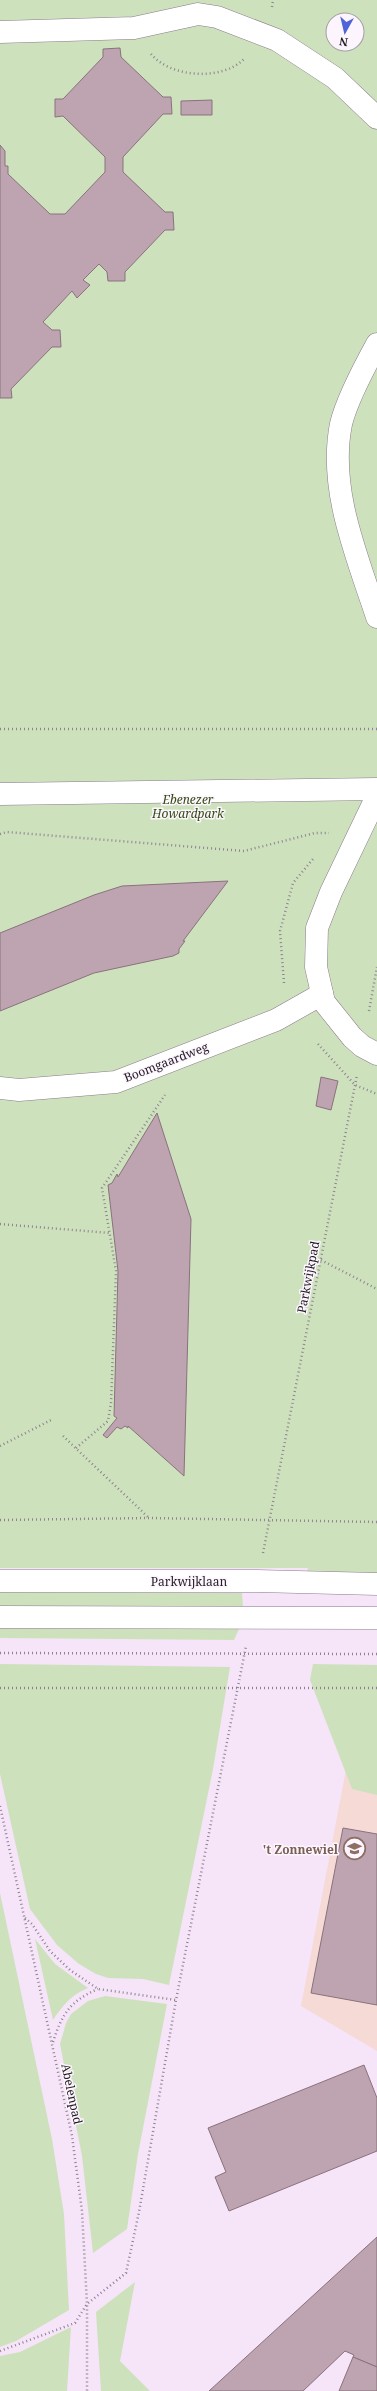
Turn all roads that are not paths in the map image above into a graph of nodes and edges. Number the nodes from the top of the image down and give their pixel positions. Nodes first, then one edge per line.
1 (0, 32) edge
2 (377, 118) edge
3 (377, 344) edge
4 (377, 617) edge
5 (377, 789) edge
6 (0, 794) edge
7 (377, 796) edge
8 (322, 994) junction
9 (370, 1050) edge
10 (0, 1088) edge
11 (0, 1581) edge
12 (377, 1584) edge
13 (0, 1617) edge
14 (377, 1618) edge

1 - 2 street
3 - 4 street
5 - 6 street
7 - 8 street
8 - 9 street
8 - 10 street, Boomgaardweg
11 - 12 street, Parkwijklaan
13 - 14 street

